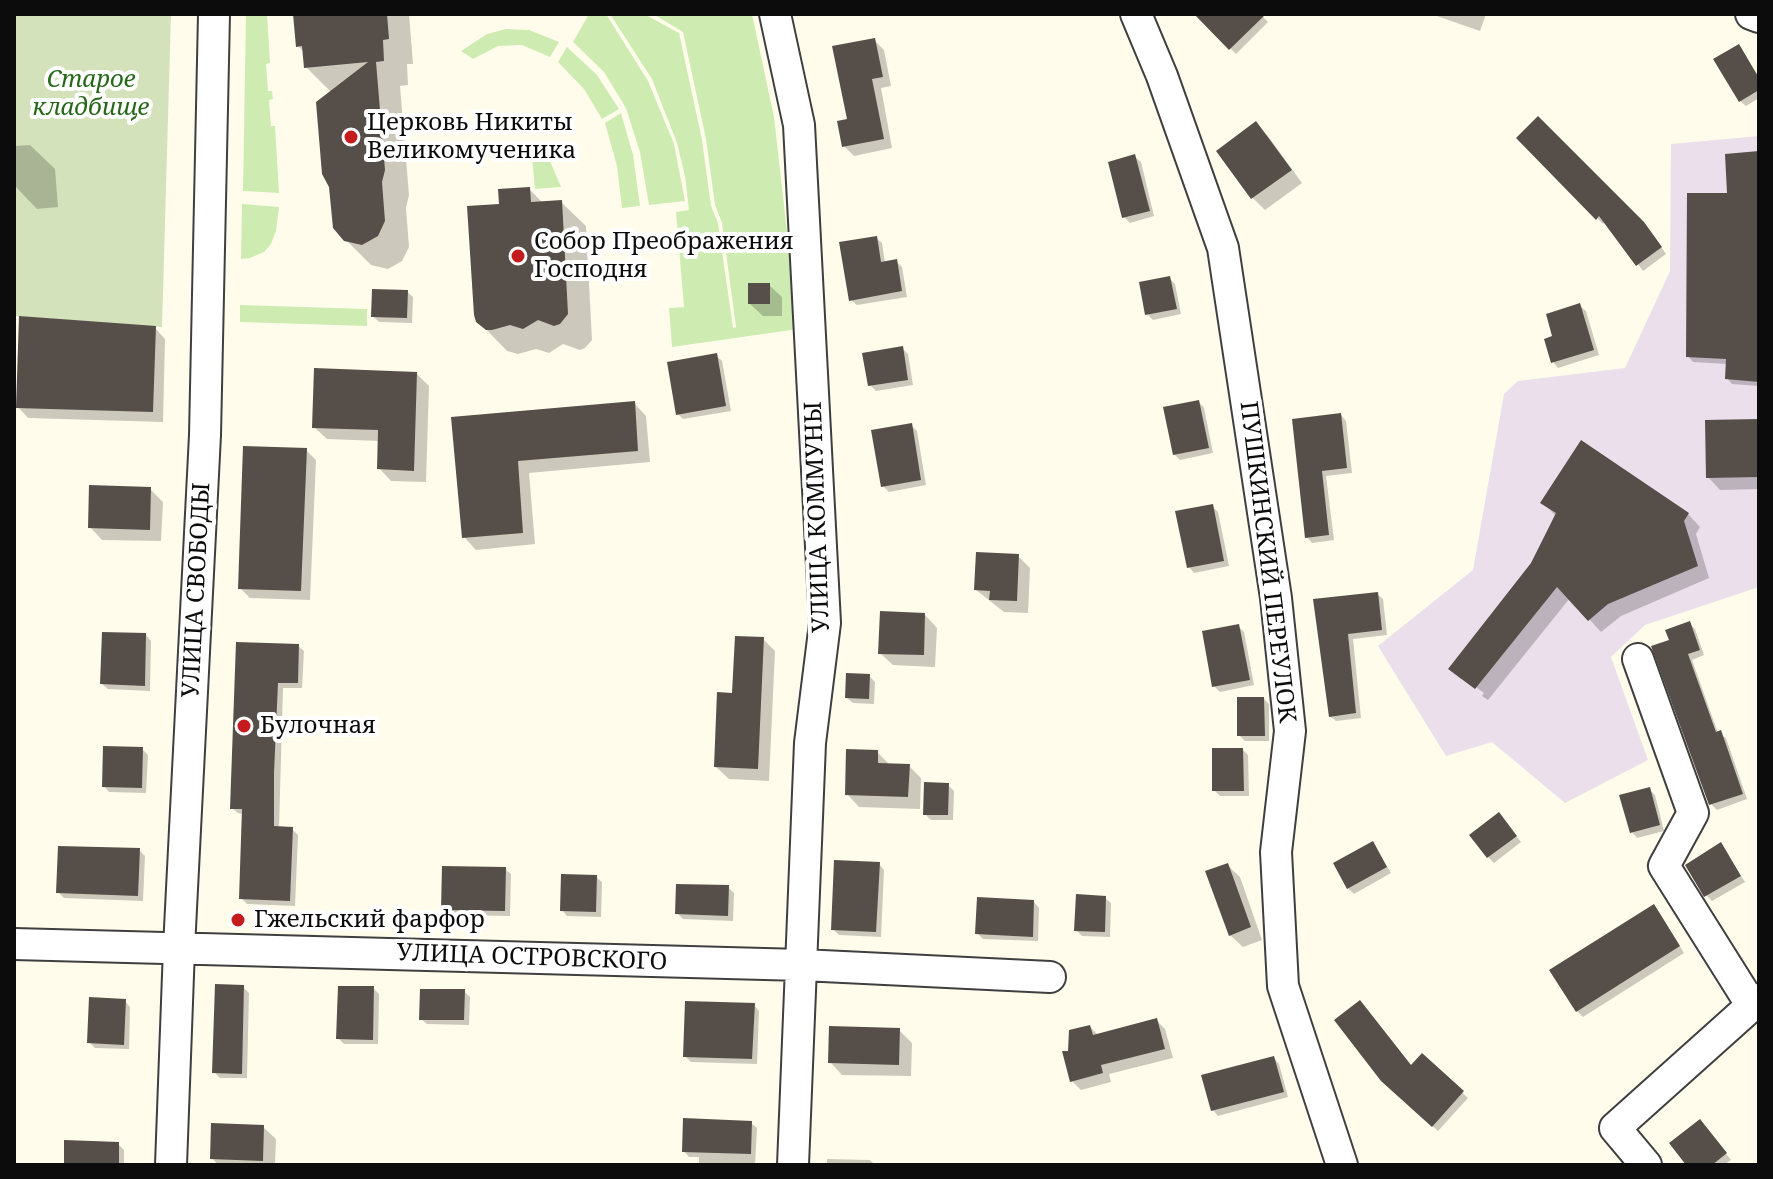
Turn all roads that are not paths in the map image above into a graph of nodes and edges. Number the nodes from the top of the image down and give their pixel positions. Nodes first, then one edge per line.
1 (214, 14) edge
2 (775, 14) edge
3 (1136, 14) edge
4 (1751, 14) edge
5 (1759, 17) edge
6 (1638, 659) dead end
7 (14, 944) edge
8 (179, 948) junction
9 (802, 965) junction
10 (1050, 977) dead end
11 (1755, 1003) edge
12 (171, 1165) edge
13 (793, 1165) edge
14 (1342, 1165) edge
15 (1646, 1165) edge

1 - 8 street, УЛИЦА СВОБОДЫ
2 - 9 street, УЛИЦА КОММУНЫ
3 - 14 street, ПУШКИНСКИЙ ПЕРЕУЛОК
4 - 5 street
6 - 11 street
7 - 8 street, УЛИЦА ОСТРОВСКОГО
8 - 9 street, УЛИЦА ОСТРОВСКОГО
8 - 12 street, УЛИЦА СВОБОДЫ
9 - 10 street, УЛИЦА ОСТРОВСКОГО
9 - 13 street, УЛИЦА КОММУНЫ
11 - 15 street

